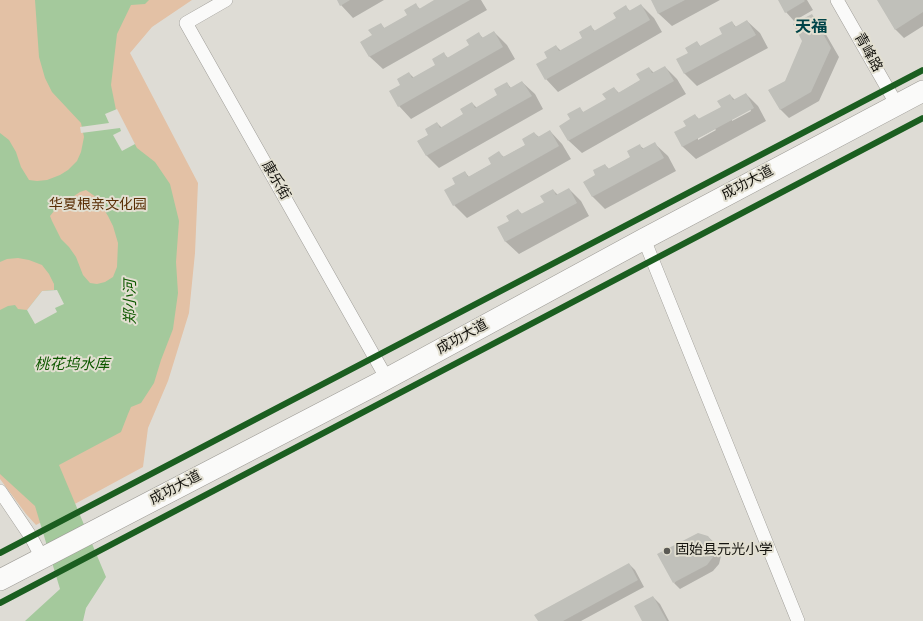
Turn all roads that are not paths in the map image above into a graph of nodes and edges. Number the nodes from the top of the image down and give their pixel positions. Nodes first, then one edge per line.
1 (226, 0) edge
2 (838, 0) edge
3 (923, 91) edge
4 (896, 105) junction
5 (644, 239) junction
6 (387, 378) junction
7 (0, 491) edge
8 (44, 557) junction
9 (0, 580) edge
10 (798, 621) edge

1 - 6 street, 康乐街
2 - 4 street, 青峰路
3 - 4 main road, 成功大道
4 - 5 main road, 成功大道
5 - 6 main road, 成功大道
5 - 10 street
6 - 8 main road, 成功大道
7 - 8 street
8 - 9 main road, 成功大道

